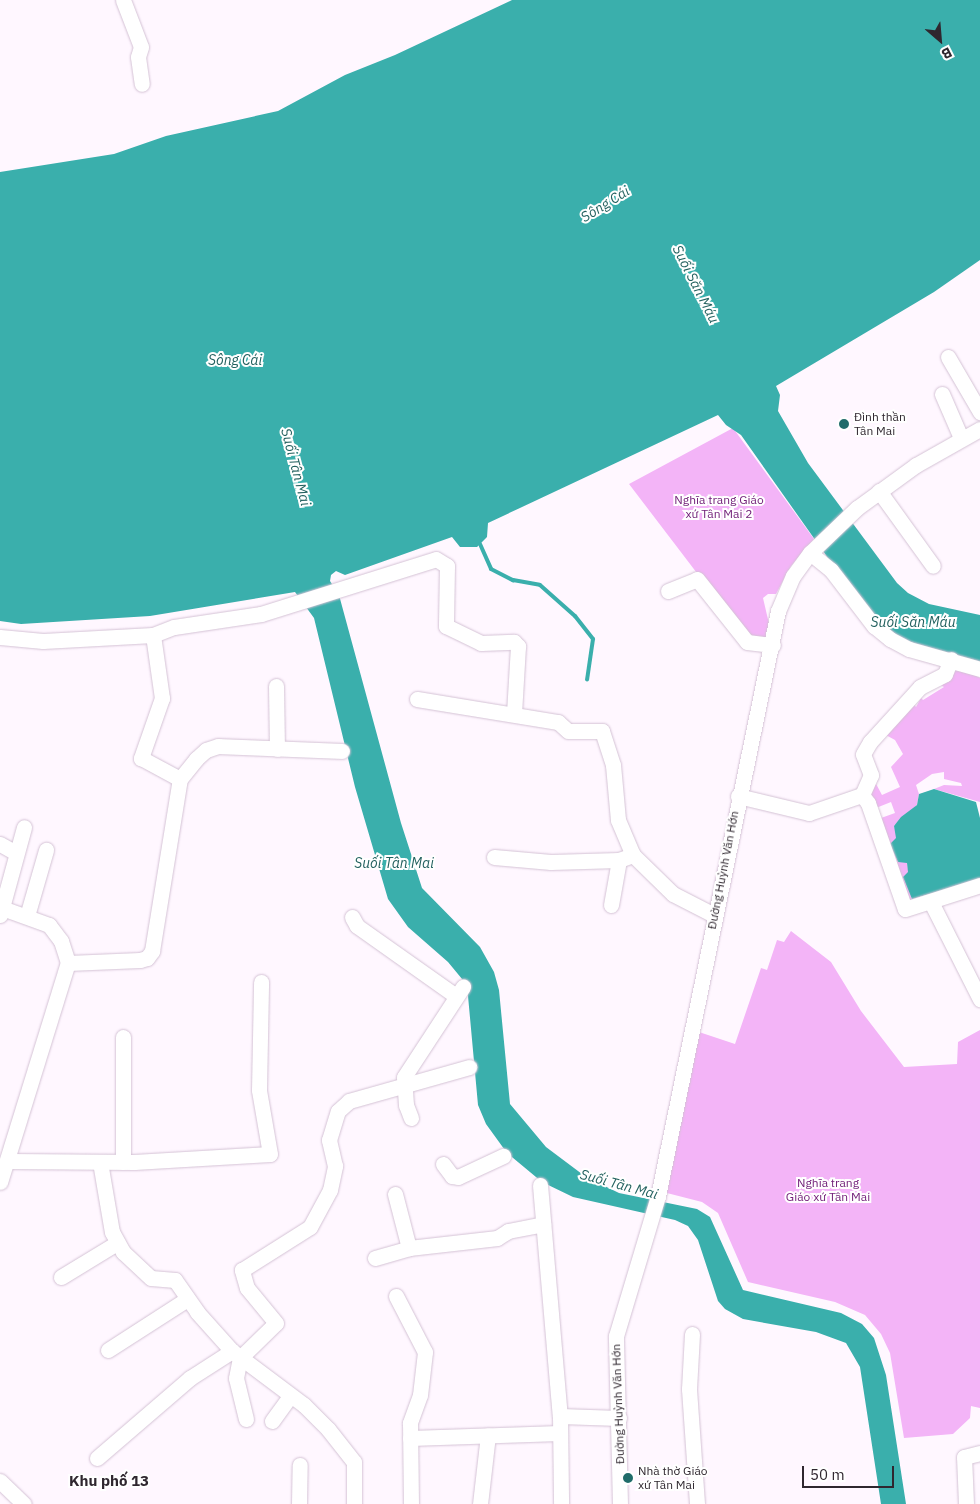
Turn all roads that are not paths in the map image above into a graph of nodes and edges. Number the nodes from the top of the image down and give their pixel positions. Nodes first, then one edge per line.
1 (123, 0) edge
2 (142, 84) dead end
3 (948, 357) dead end
4 (942, 394) dead end
5 (980, 412) edge
6 (980, 429) edge
7 (961, 438) junction
8 (879, 491) junction
9 (810, 553) junction
10 (933, 566) dead end
11 (668, 591) dead end
12 (153, 635) junction
13 (0, 637) edge
14 (774, 645) junction
15 (951, 659) junction
16 (980, 669) edge
17 (276, 686) dead end
18 (417, 699) dead end
19 (514, 714) junction
20 (278, 749) junction
21 (342, 752) dead end
22 (180, 779) junction
23 (738, 796) junction
24 (862, 796) junction
25 (24, 827) dead end
26 (0, 844) edge
27 (46, 850) dead end
28 (16, 853) junction
29 (633, 855) junction
30 (494, 857) dead end
31 (618, 860) junction
32 (3, 885) edge
33 (980, 885) edge
34 (931, 902) junction
35 (611, 906) dead end
36 (1, 911) edge
37 (714, 915) junction
38 (27, 916) junction
39 (352, 917) dead end
40 (68, 963) junction
41 (261, 982) dead end
42 (980, 1000) edge
43 (123, 1038) dead end
44 (469, 1067) dead end
45 (404, 1085) junction
46 (411, 1118) dead end
47 (503, 1156) dead end
48 (9, 1161) junction
49 (100, 1162) junction
50 (123, 1162) junction
51 (443, 1164) dead end
52 (0, 1182) edge
53 (540, 1185) dead end
54 (395, 1194) dead end
55 (543, 1224) junction
56 (117, 1243) junction
57 (409, 1248) junction
58 (375, 1258) dead end
59 (61, 1277) dead end
60 (396, 1296) dead end
61 (187, 1299) junction
62 (692, 1334) dead end
63 (108, 1350) dead end
64 (236, 1355) junction
65 (290, 1396) junction
66 (560, 1416) junction
67 (619, 1418) junction
68 (246, 1419) dead end
69 (272, 1421) dead end
70 (560, 1433) junction
71 (488, 1436) junction
72 (410, 1438) junction
73 (980, 1453) edge
74 (97, 1458) dead end
75 (300, 1464) dead end
76 (0, 1481) edge
77 (24, 1504) edge
78 (299, 1504) edge
79 (354, 1504) edge
80 (411, 1504) edge
81 (480, 1504) edge
82 (562, 1504) edge
83 (620, 1504) edge
84 (697, 1504) edge
85 (966, 1504) edge

1 - 2 street
3 - 5 street
4 - 7 street
6 - 7 street
7 - 8 street
8 - 9 street, Đường Huỳnh Văn Hớn
8 - 10 street
9 - 14 street, Đường Huỳnh Văn Hớn
9 - 15 street
11 - 14 street
12 - 13 street
12 - 19 street
12 - 22 street
14 - 23 street, Đường Huỳnh Văn Hớn
15 - 16 street
15 - 24 street
17 - 20 street
18 - 19 street
19 - 29 street
20 - 21 street
20 - 22 street
22 - 40 street
23 - 24 street
23 - 37 street, Đường Huỳnh Văn Hớn
24 - 34 street
25 - 28 street
26 - 28 street
27 - 38 street
28 - 32 street
29 - 31 street
29 - 37 street
30 - 31 street
31 - 35 street
32 - 36 street
33 - 34 street
34 - 42 street
36 - 38 street
37 - 67 street, Đường Huỳnh Văn Hớn
38 - 40 street
39 - 45 street
40 - 48 street
41 - 50 street
43 - 50 street
44 - 45 street
45 - 46 street
45 - 64 street
47 - 51 street
48 - 49 street
48 - 52 street
49 - 50 street
49 - 56 street
53 - 55 street
54 - 57 street
55 - 57 street
55 - 66 street
56 - 59 street
56 - 61 street
57 - 58 street
60 - 72 street
61 - 63 street
61 - 64 street
62 - 84 street
64 - 65 street
64 - 68 street
64 - 74 street
65 - 69 street
65 - 79 street
66 - 67 street
66 - 70 street
67 - 83 street, Đường Huỳnh Văn Hớn
70 - 71 street
70 - 82 street
71 - 72 street
71 - 81 street
72 - 80 street
73 - 85 street
75 - 78 street
76 - 77 street

